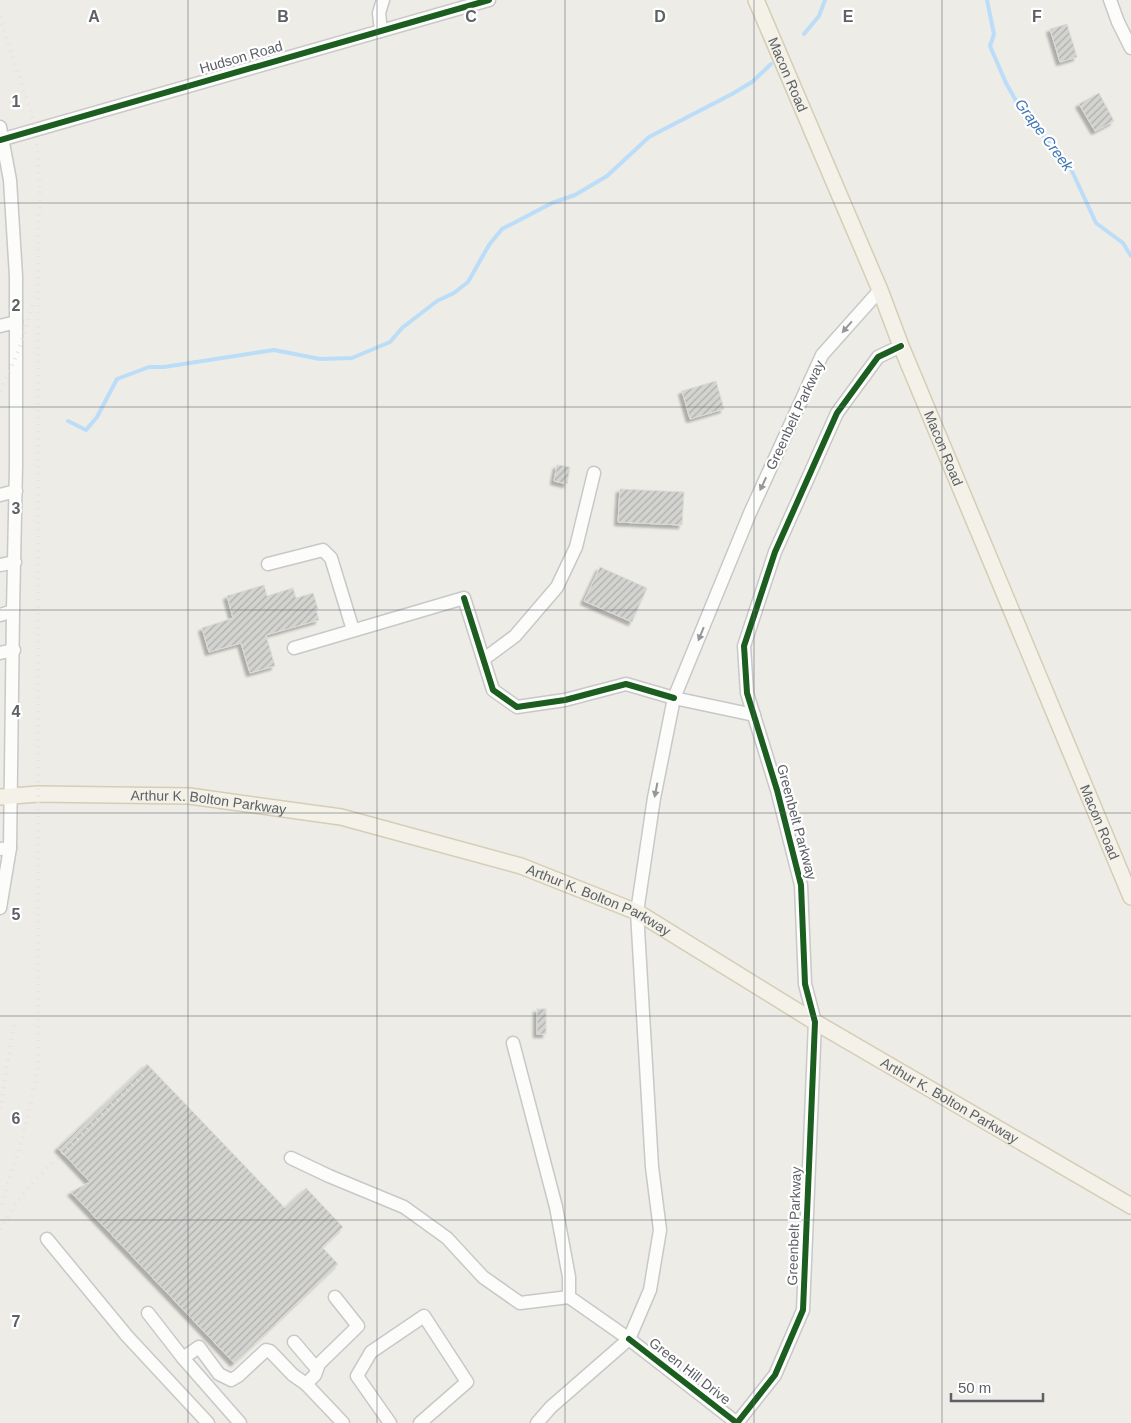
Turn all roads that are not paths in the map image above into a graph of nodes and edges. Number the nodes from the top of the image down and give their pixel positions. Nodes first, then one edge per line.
1 (383, 0) edge
2 (490, 0) edge
3 (756, 0) edge
4 (1110, 0) edge
5 (466, 3) edge
6 (381, 31) junction
7 (1131, 48) edge
8 (1, 135) edge
9 (880, 290) junction
10 (16, 322) junction
11 (0, 326) edge
12 (901, 346) junction
13 (594, 473) dead end
14 (16, 490) junction
15 (0, 495) edge
16 (14, 562) junction
17 (268, 564) dead end
18 (0, 565) edge
19 (14, 611) junction
20 (0, 615) edge
21 (352, 630) junction
22 (294, 648) dead end
23 (14, 650) junction
24 (0, 654) edge
25 (484, 659) junction
26 (674, 698) junction
27 (754, 715) junction
28 (6, 797) edge
29 (5, 849) edge
30 (1131, 897) edge
31 (0, 908) edge
32 (637, 912) junction
33 (815, 1022) junction
34 (513, 1042) dead end
35 (291, 1158) dead end
36 (1131, 1206) edge
37 (47, 1239) dead end
38 (334, 1297) dead end
39 (570, 1297) junction
40 (148, 1313) dead end
41 (629, 1339) junction
42 (294, 1342) dead end
43 (183, 1358) junction
44 (317, 1369) junction
45 (306, 1384) junction
46 (208, 1423) edge
47 (240, 1423) edge
48 (343, 1423) edge
49 (390, 1423) edge
50 (420, 1423) edge
51 (537, 1423) edge
52 (737, 1423) edge

1 - 6 street
2 - 5 street, Hudson Road
3 - 9 main road, Macon Road
4 - 7 street
5 - 6 street, Hudson Road
6 - 8 street, Hudson Road
8 - 10 street
9 - 12 main road, Macon Road
9 -> 26 street, Greenbelt Parkway
10 - 11 street
10 - 14 street
12 - 27 street, Greenbelt Parkway
12 - 30 main road, Macon Road
13 - 25 street
14 - 15 street
14 - 16 street
16 - 18 street
16 - 19 street
17 - 21 street
19 - 20 street
19 - 23 street
21 - 22 street
21 - 25 street
23 - 24 street
23 - 28 street
25 - 26 street
26 - 27 street
26 -> 32 street, Greenbelt Parkway
27 - 33 street, Greenbelt Parkway
28 - 29 street
28 - 32 main road, Arthur K. Bolton Parkway
29 - 31 street
32 - 33 main road, Arthur K. Bolton Parkway
32 - 41 street, Greenbelt Parkway
33 - 36 main road, Arthur K. Bolton Parkway
33 - 52 street, Greenbelt Parkway
34 - 39 street
35 - 39 street
37 - 46 street
38 - 44 street
39 - 41 street, Green Hill Drive
40 - 43 street
41 - 51 street, Greenbelt Parkway
41 - 52 street, Green Hill Drive
42 - 44 street
43 - 45 street
43 - 47 street
44 - 45 street
45 - 48 street
49 - 50 street

